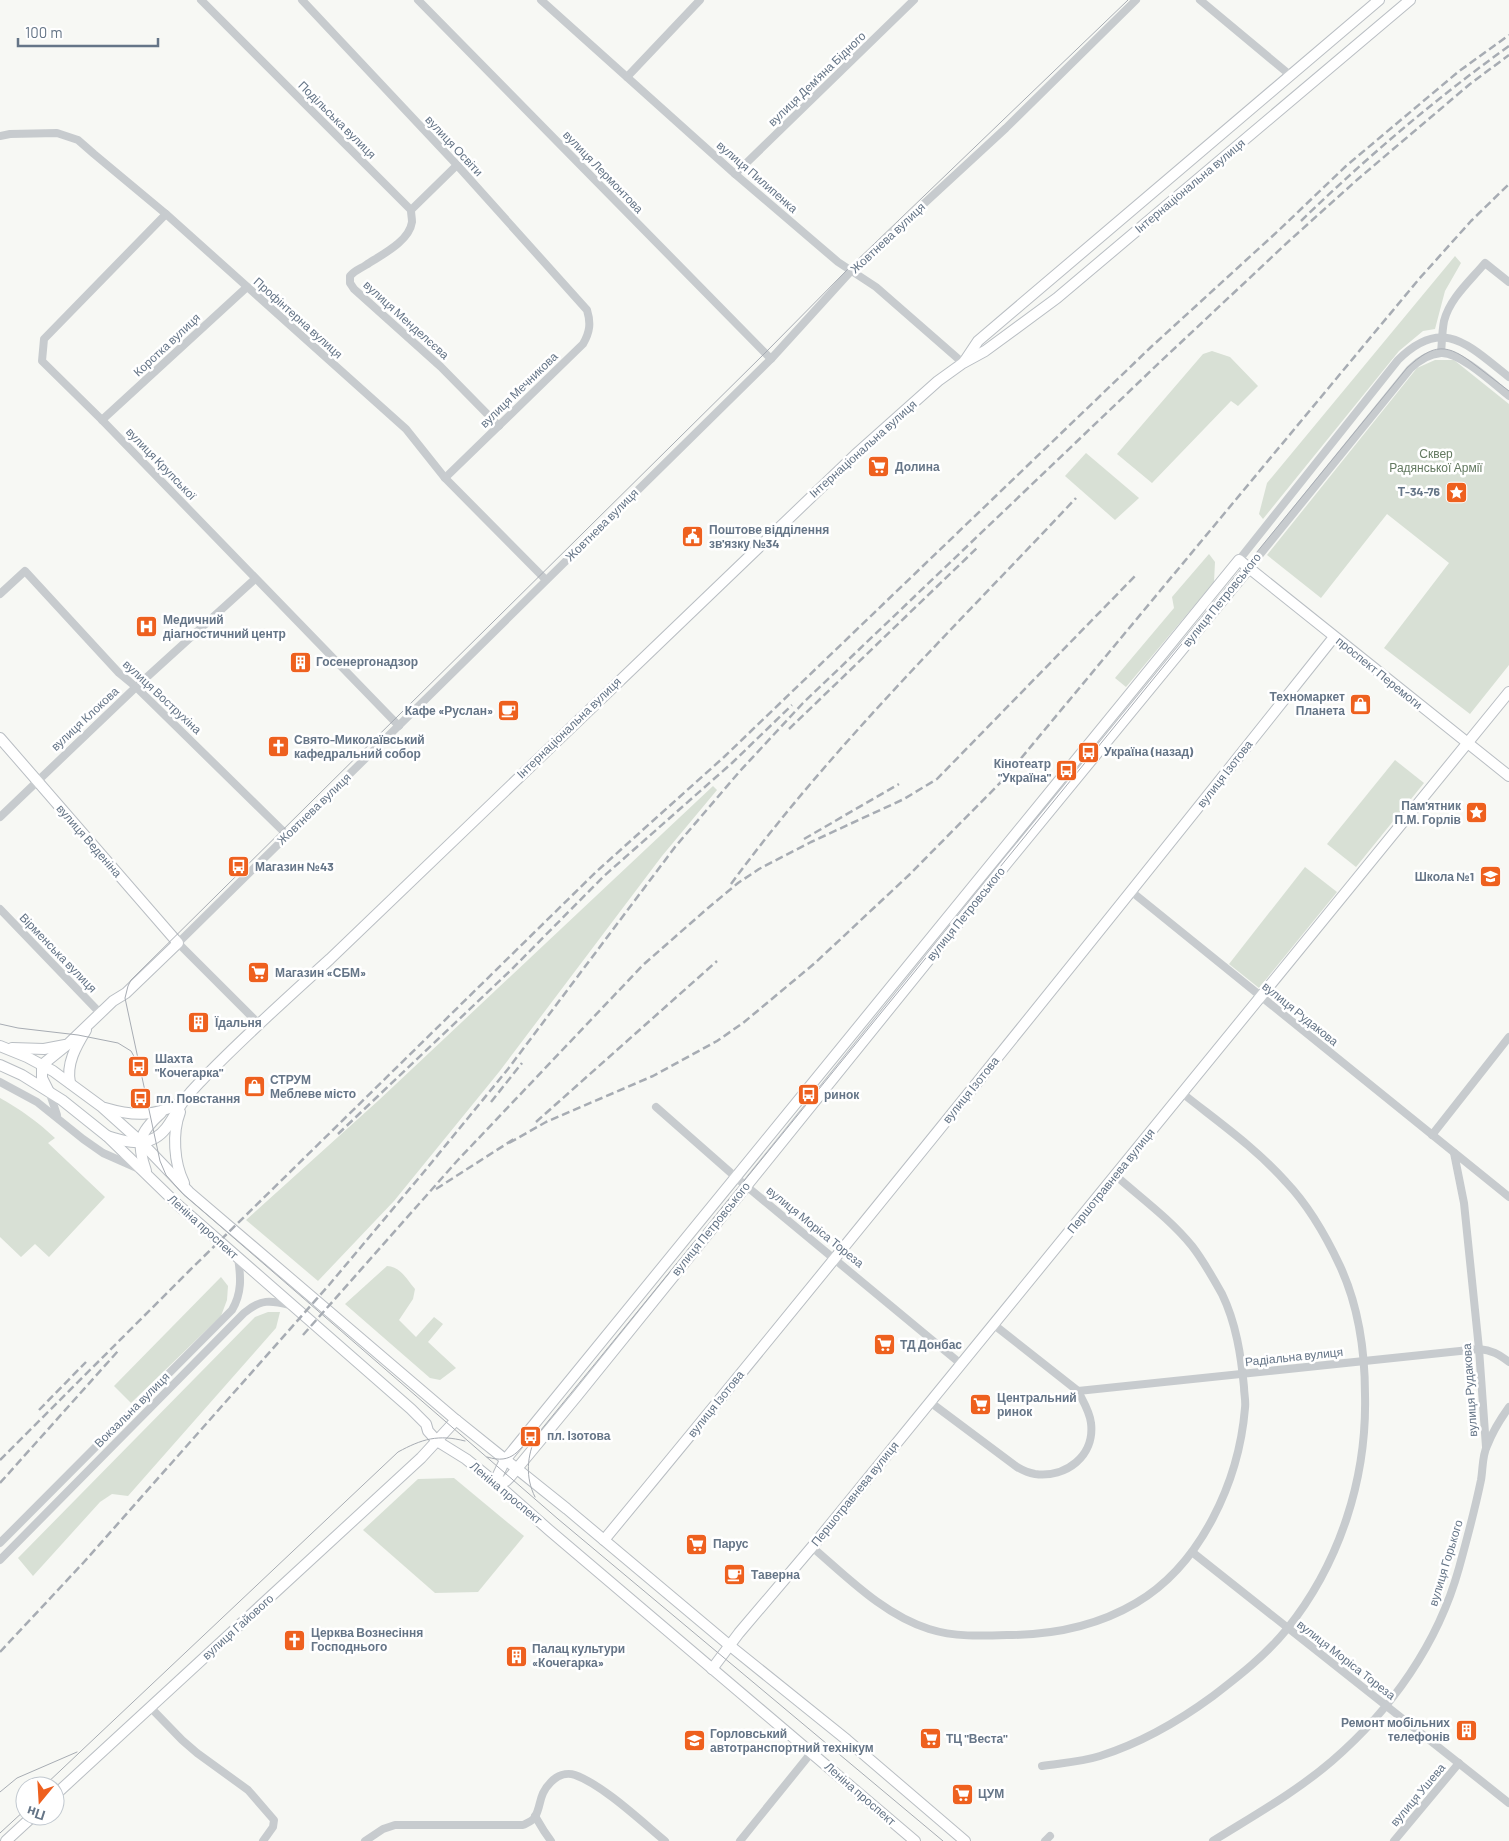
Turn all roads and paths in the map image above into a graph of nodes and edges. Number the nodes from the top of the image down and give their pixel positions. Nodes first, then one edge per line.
1 (201, 0) edge
2 (302, 0) edge
3 (418, 0) edge
4 (541, 0) edge
5 (700, 0) edge
6 (914, 0) edge
7 (1200, 0) edge
8 (1379, 0) edge
9 (1410, 0) edge
10 (1135, 1) edge
11 (1290, 75) junction
12 (627, 77) junction
13 (0, 136) edge
14 (457, 165) junction
15 (735, 174) junction
16 (411, 210) junction
17 (166, 214) junction
18 (851, 271) junction
19 (1509, 282) edge
20 (247, 287) junction
21 (587, 310) joint
22 (1441, 337) junction
23 (1441, 353) junction
24 (771, 359) junction
25 (963, 363) junction
26 (1509, 377) edge
27 (1509, 396) edge
28 (102, 420) junction
29 (498, 426) junction
30 (445, 478) junction
31 (1239, 560) junction
32 (1249, 568) junction
33 (255, 580) junction
34 (546, 580) junction
35 (0, 594) edge
36 (1334, 637) junction
37 (136, 686) junction
38 (1509, 692) edge
39 (399, 726) junction
40 (0, 738) edge
41 (1468, 744) junction
42 (1509, 776) edge
43 (36, 781) junction
44 (0, 817) edge
45 (288, 835) junction
46 (1132, 892) junction
47 (0, 909) edge
48 (178, 943) junction
49 (1261, 997) junction
50 (100, 1013) junction
51 (92, 1021) junction
52 (259, 1024) junction
53 (1509, 1037) edge
54 (68, 1044) junction
55 (1, 1047) edge
56 (0, 1065) edge
57 (42, 1065) junction
58 (0, 1082) edge
59 (70, 1083) junction
60 (48, 1091) junction
61 (1182, 1093) junction
62 (183, 1102) junction
63 (102, 1107) junction
64 (656, 1107) dead end
65 (161, 1112) junction
66 (59, 1119) junction
67 (1432, 1135) junction
68 (107, 1136) junction
69 (141, 1142) junction
70 (1454, 1153) junction
71 (146, 1172) junction
72 (1115, 1175) junction
73 (736, 1177) junction
74 (746, 1185) junction
75 (189, 1192) junction
76 (1509, 1197) edge
77 (238, 1258) junction
78 (836, 1258) junction
79 (293, 1305) junction
80 (993, 1324) junction
81 (1479, 1349) junction
82 (1365, 1361) junction
83 (1509, 1362) edge
84 (962, 1364) junction
85 (1243, 1374) junction
86 (1078, 1391) junction
87 (930, 1402) junction
88 (1509, 1407) edge
89 (456, 1420) junction
90 (428, 1431) junction
91 (437, 1441) junction
92 (1486, 1447) junction
93 (421, 1458) junction
94 (466, 1459) junction
95 (505, 1460) junction
96 (516, 1468) junction
97 (497, 1484) junction
98 (604, 1540) junction
99 (0, 1543) edge
100 (812, 1547) junction
101 (1192, 1552) junction
102 (0, 1560) edge
103 (1288, 1628) junction
104 (729, 1645) junction
105 (712, 1669) junction
106 (150, 1706) junction
107 (1386, 1706) junction
108 (811, 1753) junction
109 (1459, 1764) junction
110 (1042, 1766) dead end
111 (65, 1786) edge
112 (1508, 1801) edge
113 (536, 1816) junction
114 (22, 1826) edge
115 (6, 1841) edge
116 (263, 1841) edge
117 (364, 1841) edge
118 (551, 1841) edge
119 (665, 1841) edge
120 (740, 1841) edge
121 (915, 1841) edge
122 (965, 1841) edge
123 (1213, 1841) edge
124 (1394, 1841) edge

1 - 16 street, Подільська вулиця
2 - 14 street, вулиця Освіти
3 - 24 street, вулиця Лермонтова
4 - 12 street, вулиця Пилипенка
5 - 12 street
6 - 15 street, вулиця Дем'яна Бідного
7 - 11 street
8 - 11 main road, Інтернаціональна вулиця
9 - 25 main road, Інтернаціональна вулиця
10 - 18 street, Жовтнева вулиця
11 - 25 main road, Інтернаціональна вулиця
12 - 15 street, вулиця Пилипенка
13 - 17 street, Профінтерна вулиця
14 - 16 street
14 - 21 street, вулиця Освіти
15 - 18 street, вулиця Пилипенка
16 - 29 street, вулиця Менделєєва
17 - 20 street, Профінтерна вулиця
17 - 28 street, вулиця Крупської
18 - 24 street, Жовтнева вулиця
18 - 25 street, вулиця Пилипенка
19 - 22 street
20 - 28 street, Коротка вулиця
20 - 30 street, Профінтерна вулиця
21 - 29 street, вулиця Мечникова
22 - 23 street
22 - 26 street
22 - 31 street, вулиця Петровського
23 - 27 street
23 - 32 street, вулиця Петровського
24 - 34 street, Жовтнева вулиця
25 - 52 main road, Інтернаціональна вулиця
28 - 33 street, вулиця Крупської
29 - 30 street, вулиця Мечникова
30 - 34 street, Профінтерна вулиця
31 - 32 main road, проспект Перемоги
31 - 73 main road, вулиця Петровського
32 - 36 main road, проспект Перемоги
32 - 74 main road, вулиця Петровського
33 - 37 street, вулиця Клокова
33 - 39 street, вулиця Крупської
34 - 39 street, Жовтнева вулиця
35 - 37 street, вулиця Вострухіна
36 - 41 main road, проспект Перемоги
36 - 46 main road, вулиця Ізотова
37 - 43 street, вулиця Клокова
37 - 45 street, вулиця Вострухіна
38 - 41 main road, Першотравнева вулиця
39 - 45 street, Жовтнева вулиця
40 - 43 main road, вулиця Веденіна
41 - 42 main road, проспект Перемоги
41 - 49 main road, Першотравнева вулиця
43 - 44 street, вулиця Клокова
43 - 48 main road, вулиця Веденіна
45 - 48 street, Жовтнева вулиця
46 - 49 street, вулиця Рудакова
46 - 78 main road, вулиця Ізотова
47 - 50 street, Вірменська вулиця
48 - 50 main road, Жовтнева вулиця
48 - 52 street
49 - 61 main road, Першотравнева вулиця
49 - 67 street, вулиця Рудакова
50 - 51 main road, Жовтнева вулиця
51 - 54 main road, Жовтнева вулиця
51 - 59 main road
52 - 62 main road, Інтернаціональна вулиця
53 - 67 street
54 - 55 main road
54 - 57 main road, Жовтнева вулиця
55 - 57 main road, Леніна проспект
56 - 60 main road, Леніна проспект
57 - 59 main road, Леніна проспект
57 - 60 main road
58 - 66 street
59 - 63 main road, Леніна проспект
60 - 66 street
60 - 68 main road, Леніна проспект
61 - 72 main road, Першотравнева вулиця
61 - 82 street
62 - 65 main road, Інтернаціональна вулиця
62 - 69 main road, Інтернаціональна вулиця
62 - 75 main road, Леніна проспект
63 - 65 main road, Інтернаціональна вулиця
63 - 69 main road, Леніна проспект
64 - 73 street, вулиця Моріса Тореза
65 - 69 main road
66 - 71 street
67 - 70 street, вулиця Рудакова
68 - 69 main road
68 - 71 main road, Леніна проспект
69 - 71 main road
69 - 75 main road, Леніна проспект
70 - 76 street, вулиця Рудакова
70 - 81 street, вулиця Рудакова
71 - 77 main road, Леніна проспект
72 - 80 main road, Першотравнева вулиця
72 - 85 street
73 - 74 street, вулиця Моріса Тореза
73 - 95 main road, вулиця Петровського
74 - 78 street, вулиця Моріса Тореза
74 - 96 main road, вулиця Петровського
75 - 89 main road, Леніна проспект
77 - 79 main road, Леніна проспект
77 - 99 street, Вокзальна вулиця
78 - 84 street, вулиця Моріса Тореза
78 - 98 main road, вулиця Ізотова
79 - 90 main road, Леніна проспект
79 - 102 street, Вокзальна вулиця
80 - 84 main road, Першотравнева вулиця
80 - 86 street
81 - 82 street, Радіальна вулиця
81 - 83 street, Радіальна вулиця
81 - 92 street, вулиця Рудакова
82 - 85 street, Радіальна вулиця
82 - 103 street
84 - 87 main road, Першотравнева вулиця
85 - 86 street, Радіальна вулиця
85 - 101 street
86 - 87 street
87 - 100 main road, Першотравнева вулиця
88 - 92 street, вулиця Горького
89 - 91 main road, вулиця Гайового
89 - 95 main road, Леніна проспект
90 - 91 main road, Леніна проспект
90 - 93 main road
91 - 93 main road, вулиця Гайового
91 - 94 main road, Леніна проспект
92 - 107 street, вулиця Горького
93 - 94 main road
93 - 106 main road, вулиця Гайового
94 - 97 main road, Леніна проспект
95 - 96 main road, Леніна проспект
95 - 97 main road
96 - 97 main road, вулиця Петровського
96 - 98 main road, Леніна проспект
97 - 105 main road, Леніна проспект
98 - 104 main road, Леніна проспект
100 - 101 street
100 - 104 main road, Першотравнева вулиця
101 - 103 street, вулиця Моріса Тореза
103 - 107 street, вулиця Моріса Тореза
103 - 110 street
104 - 105 main road, Першотравнева вулиця
104 - 122 main road, Леніна проспект
105 - 108 main road, Леніна проспект
106 - 111 main road, вулиця Гайового
106 - 116 street
107 - 109 street, вулиця Моріса Тореза
107 - 123 street, вулиця Горького
108 - 120 street
108 - 121 main road, Леніна проспект
109 - 112 street, вулиця Моріса Тореза
109 - 124 street, вулиця Ушева
113 - 117 street
113 - 118 street
113 - 119 street
114 - 115 main road

